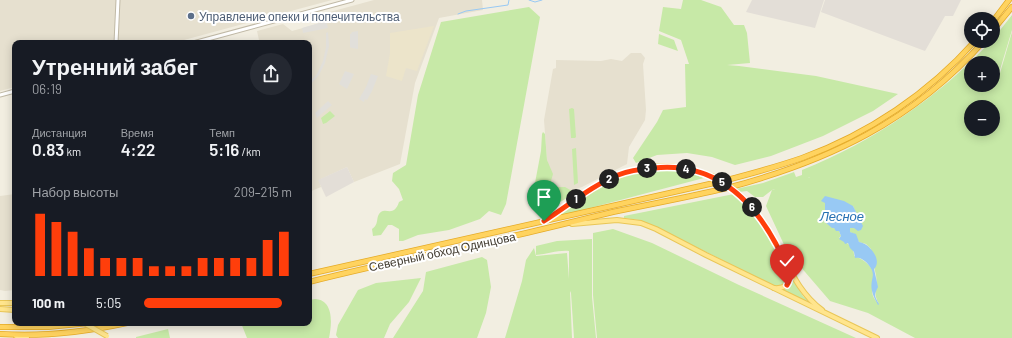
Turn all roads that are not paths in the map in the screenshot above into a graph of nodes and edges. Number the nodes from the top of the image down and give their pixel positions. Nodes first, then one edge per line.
1 (118, 0) edge
2 (352, 0) edge
3 (1009, 0) edge
4 (1012, 7) edge
5 (1000, 12) edge
6 (1000, 22) edge
7 (116, 40) edge
8 (204, 40) edge
9 (968, 48) edge
10 (977, 48) edge
11 (12, 92) edge
12 (0, 95) edge
13 (544, 221) junction
14 (558, 226) junction
15 (789, 269) junction
16 (312, 273) edge
17 (312, 281) edge
18 (770, 286) junction
19 (0, 303) edge
20 (12, 303) edge
21 (0, 309) edge
22 (12, 310) edge
23 (846, 324) junction
24 (64, 326) edge
25 (89, 326) edge
26 (112, 326) edge
27 (0, 327) edge
28 (1, 334) edge
29 (108, 337) edge
30 (27, 338) edge
31 (876, 338) edge

1 - 7 street
2 - 8 street
3 - 5 highway
4 - 6 highway
9 - 13 highway, Северный обход Одинцова
10 - 14 highway, Северный обход Одинцова
11 - 12 street
13 - 15 main road, bridge
13 - 16 highway, Северный обход Одинцова
14 - 17 highway, Северный обход Одинцова
14 - 18 main road
15 - 18 main road
15 - 23 main road
18 - 23 main road
19 - 20 main road
21 - 22 main road
23 - 31 main road
24 - 27 highway
25 - 29 main road, bridge
26 - 28 highway
28 - 30 main road

